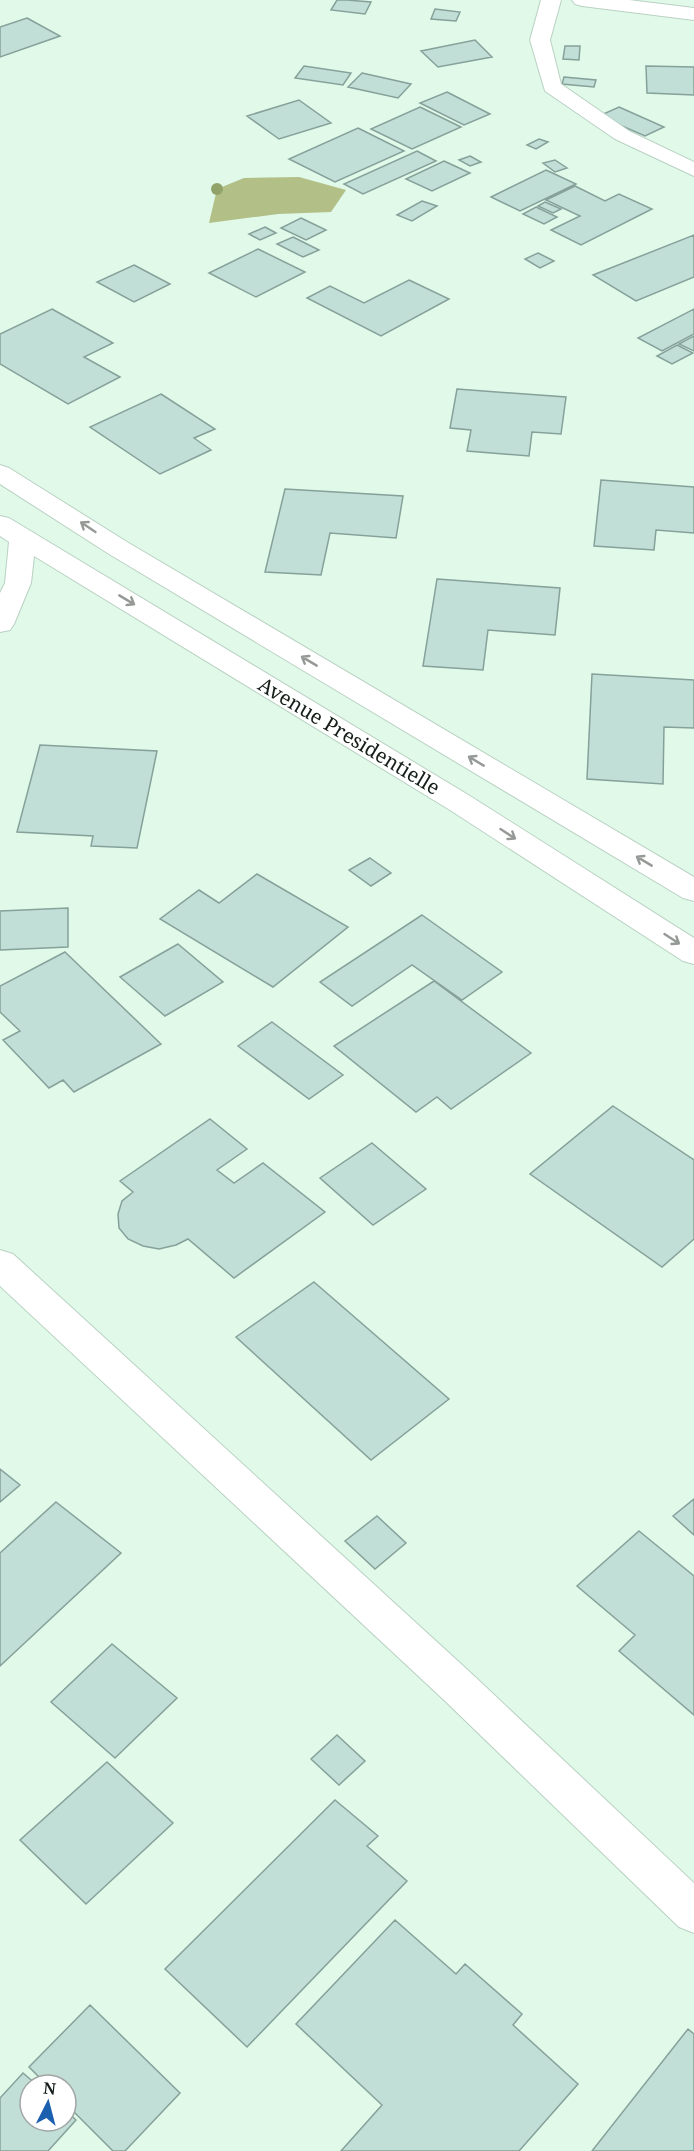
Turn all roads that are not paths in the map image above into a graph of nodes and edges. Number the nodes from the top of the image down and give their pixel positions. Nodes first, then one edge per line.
1 (551, 0) edge
2 (582, 0) edge
3 (694, 14) edge
4 (694, 170) edge
5 (0, 473) edge
6 (11, 531) edge
7 (118, 548) junction
8 (68, 564) junction
9 (0, 624) edge
10 (694, 891) edge
11 (694, 953) edge
12 (0, 1264) edge
13 (694, 1912) edge

1 - 4 street
2 - 3 street
7 -> 5 street
6 - 8 street, Avenue Presidentielle
6 - 9 street
7 - 8 street
10 -> 7 street
8 -> 11 street, Avenue Presidentielle
12 - 13 street

